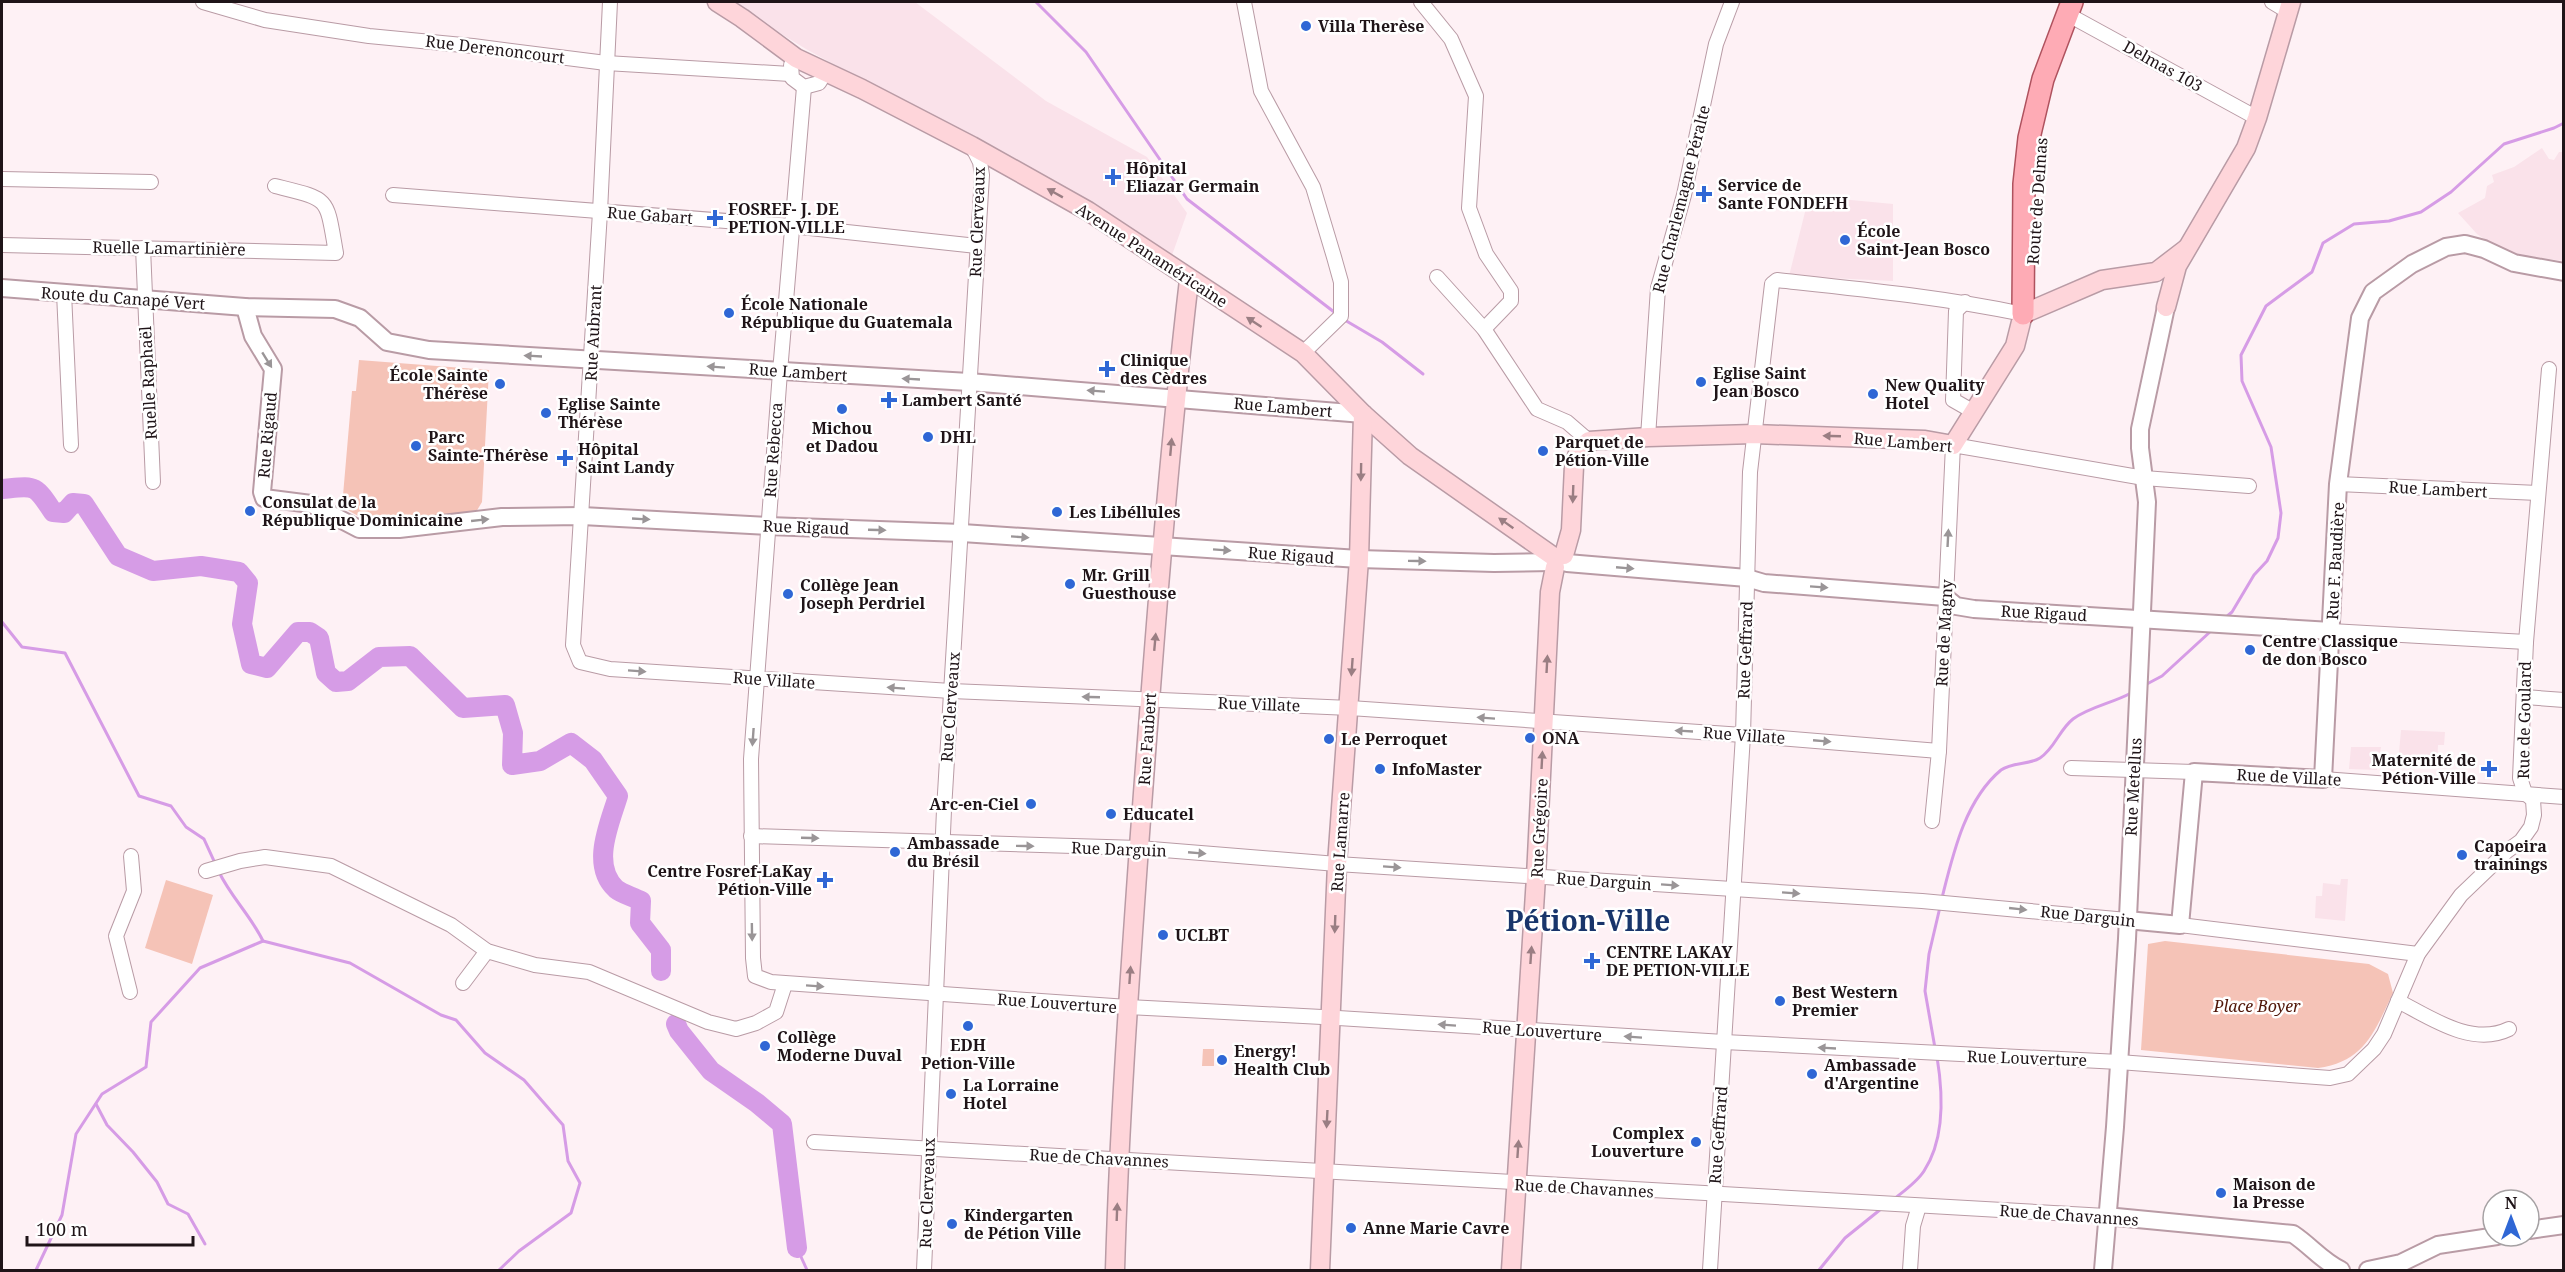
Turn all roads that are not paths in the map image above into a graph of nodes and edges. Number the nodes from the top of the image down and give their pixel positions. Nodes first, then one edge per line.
1 (203, 2) edge
2 (610, 2) edge
3 (717, 2) edge
4 (1244, 2) edge
5 (1421, 2) edge
6 (1732, 2) edge
7 (2283, 5) edge
8 (2076, 9) edge
9 (606, 63) junction
10 (793, 66) junction
11 (825, 73) junction
12 (804, 87) junction
13 (2258, 118) junction
14 (972, 147) junction
15 (2, 179) edge
16 (151, 182) dead end
17 (275, 186) dead end
18 (393, 195) dead end
19 (600, 212) junction
20 (791, 226) junction
21 (2, 245) edge
22 (977, 246) junction
23 (143, 248) junction
24 (2186, 249) junction
25 (2564, 272) edge
26 (2143, 275) junction
27 (1437, 277) dead end
28 (1189, 280) junction
29 (2, 288) edge
30 (64, 293) junction
31 (144, 299) junction
32 (1965, 302) junction
33 (2023, 306) junction
34 (245, 307) junction
35 (2166, 307) junction
36 (1484, 329) junction
37 (1303, 353) junction
38 (592, 359) junction
39 (2548, 369) dead end
40 (780, 372) junction
41 (969, 382) junction
42 (1175, 397) junction
43 (1974, 412) junction
44 (1363, 414) junction
45 (1754, 434) junction
46 (1648, 437) junction
47 (1589, 441) junction
48 (71, 445) dead end
49 (1953, 445) junction
50 (2144, 478) junction
51 (153, 482) dead end
52 (2338, 484) junction
53 (2249, 486) dead end
54 (2538, 493) junction
55 (582, 516) junction
56 (768, 526) junction
57 (962, 533) junction
58 (1164, 546) junction
59 (1359, 559) junction
60 (1559, 561) junction
61 (1748, 578) junction
62 (1945, 597) junction
63 (2141, 619) junction
64 (2331, 631) junction
65 (2526, 642) junction
66 (580, 662) joint
67 (757, 678) junction
68 (951, 691) junction
69 (2525, 697) junction
70 (1149, 700) junction
71 (2564, 700) edge
72 (1350, 708) junction
73 (1544, 722) junction
74 (1743, 735) junction
75 (1939, 751) junction
76 (2071, 768) dead end
77 (2135, 769) junction
78 (2194, 772) junction
79 (2323, 779) junction
80 (2525, 793) junction
81 (2564, 797) edge
82 (1932, 821) dead end
83 (751, 836) junction
84 (943, 843) junction
85 (1139, 848) junction
86 (131, 856) dead end
87 (1337, 864) junction
88 (206, 871) dead end
89 (1536, 877) junction
90 (1733, 889) junction
91 (2127, 920) junction
92 (2180, 925) junction
93 (487, 951) junction
94 (2418, 954) junction
95 (753, 958) joint
96 (463, 983) dead end
97 (785, 984) junction
98 (129, 992) dead end
99 (935, 994) junction
100 (2398, 1001) junction
101 (1128, 1007) junction
102 (1332, 1018) junction
103 (2509, 1029) dead end
104 (1526, 1030) junction
105 (1724, 1042) junction
106 (2119, 1062) junction
107 (2348, 1074) joint
108 (814, 1142) dead end
109 (928, 1149) junction
110 (1118, 1158) junction
111 (1325, 1173) junction
112 (1516, 1184) junction
113 (1714, 1195) junction
114 (1919, 1206) junction
115 (2106, 1216) junction
116 (2564, 1225) edge
117 (2541, 1228) edge
118 (2481, 1238) edge
119 (2402, 1267) edge
120 (924, 1270) edge
121 (1115, 1270) edge
122 (1320, 1270) edge
123 (1511, 1270) edge
124 (1710, 1270) edge
125 (1910, 1270) edge
126 (2103, 1270) edge
127 (2341, 1270) edge
128 (2368, 1270) edge

1 - 9 street, Rue Derenoncourt
2 - 9 street, Rue Aubrant
3 - 10 main road, Avenue Panaméricaine
4 - 37 street
5 - 36 street
6 - 46 street, Rue Charlemagne Péralte
7 - 13 main road
8 - 13 street, Delmas 103
8 - 33 main road, Route de Delmas
9 - 10 street, Rue Derenoncourt
9 - 19 street, Rue Aubrant
10 - 11 main road, Avenue Panaméricaine
10 - 12 street
11 - 12 street
11 - 14 main road, Avenue Panaméricaine
12 - 20 street, Rue Rebecca
13 - 24 main road
14 - 22 street, Rue Clerveaux
28 -> 14 main road, Avenue Panaméricaine
15 - 16 street
17 - 23 street, Ruelle Lamartinière
18 - 19 street, Rue Gabart
19 - 20 street, Rue Gabart
19 - 38 street, Rue Aubrant
20 - 22 street, Rue Gabart
20 - 40 street, Rue Rebecca
21 - 23 street, Ruelle Lamartinière
22 - 41 street, Rue Clerveaux
23 - 31 street, Ruelle Raphaël
24 - 26 main road
24 - 35 main road
25 - 52 street, Rue F. Baudière
26 - 33 main road
26 - 35 main road
27 - 36 street
37 -> 28 main road, Avenue Panaméricaine
28 - 42 main road, Rue Faubert
29 - 30 street, Route du Canapé Vert
30 - 31 street, Route du Canapé Vert
30 - 48 street
31 - 34 street, Route du Canapé Vert
31 - 51 street, Ruelle Raphaël
32 - 33 street, Rue Geffrard
32 - 43 street
32 - 45 street, Rue Geffrard
33 - 43 main road, Route de Delmas
38 -> 34 street, Rue Lambert
34 -> 55 street, Rue Rigaud
35 - 50 street, Rue Metellus
36 - 47 street
37 - 44 main road, Avenue Panaméricaine
40 -> 38 street, Rue Lambert
38 - 55 street, Rue Aubrant
39 - 54 street, Rue de Goulard
41 -> 40 street, Rue Lambert
40 - 56 street, Rue Rebecca
42 -> 41 street, Rue Lambert
41 - 57 street, Rue Clerveaux
42 - 44 street, Rue Lambert
58 -> 42 main road, Rue Faubert
43 - 49 main road, Route de Delmas
44 -> 59 main road, Rue Lamarre
60 -> 44 main road, Avenue Panaméricaine
45 - 46 main road, Rue Lambert
49 -> 45 main road, Rue Lambert
45 - 61 street, Rue Geffrard
46 - 47 main road, Rue Lambert
47 -> 60 main road, Rue Grégoire
49 - 50 street, Rue Lambert
62 -> 49 street, Rue de Magny
50 - 53 street, Rue Lambert
50 - 63 street, Rue Metellus
52 - 54 street, Rue Lambert
52 - 64 street, Rue F. Baudière
54 - 65 street, Rue de Goulard
55 -> 56 street, Rue Rigaud
55 - 66 street, Rue Aubrant
56 -> 57 street, Rue Rigaud
56 - 67 street, Rue Rebecca
57 -> 58 street, Rue Rigaud
57 - 68 street, Rue Clerveaux
58 -> 59 street, Rue Rigaud
70 -> 58 main road, Rue Faubert
59 -> 60 street, Rue Rigaud
59 -> 72 main road, Rue Lamarre
60 -> 61 street, Rue Rigaud
73 -> 60 main road, Rue Grégoire
61 -> 62 street, Rue Rigaud
61 - 74 street, Rue Geffrard
62 - 63 street, Rue Rigaud
62 - 75 street, Rue de Magny
63 - 64 street, Rue Rigaud
63 - 77 street, Rue Metellus
64 - 65 street, Rue Rigaud
64 - 79 street, Rue F. Baudière
65 - 69 street, Rue de Goulard
66 -> 67 street, Rue Villate
68 -> 67 street, Rue Villate
67 -> 83 street, Rue Rebecca
70 -> 68 street, Rue Villate
68 - 84 street, Rue Clerveaux
69 - 71 street
69 - 80 street, Rue de Goulard
70 - 72 street, Rue Villate
70 - 85 main road, Rue Faubert
73 -> 72 street, Rue Villate
72 - 87 main road, Rue Lamarre
74 -> 73 street, Rue Villate
89 -> 73 main road, Rue Grégoire
74 -> 75 street, Rue Villate
74 - 90 street, Rue Geffrard
75 - 82 street, Rue de Magny
76 - 77 street
77 - 78 street
77 - 91 street, Rue Metellus
78 - 79 street, Rue de Villate
78 - 92 street
79 - 80 street, Rue de Villate
80 - 81 street, Rue de Villate
80 - 94 street, Rue de Goulard
83 -> 84 street, Rue Darguin
83 -> 95 street, Rue Rebecca
84 -> 85 street, Rue Darguin
84 - 99 street, Rue Clerveaux
85 -> 87 street, Rue Darguin
101 -> 85 main road, Rue Faubert
86 - 98 street
87 -> 89 street, Rue Darguin
87 -> 102 main road, Rue Lamarre
88 - 93 street
89 -> 90 street, Rue Darguin
104 -> 89 main road, Rue Grégoire
90 -> 91 street, Rue Darguin
90 - 105 street, Rue Geffrard
91 - 92 street, Rue Darguin
91 - 106 street, Rue Metellus
92 - 94 street, Rue Darguin
93 - 96 street
93 - 97 street
94 - 100 street, Rue de Goulard
95 - 97 street, Rue Louverture
97 -> 99 street, Rue Louverture
99 - 101 street, Rue Louverture
99 - 109 street, Rue Clerveaux
100 - 103 street
100 - 107 street, Rue de Goulard
101 - 102 street, Rue Louverture
101 - 110 main road, Rue Faubert
104 -> 102 street, Rue Louverture
102 -> 111 main road, Rue Lamarre
105 -> 104 street, Rue Louverture
112 -> 104 main road, Rue Grégoire
106 -> 105 street, Rue Louverture
105 - 113 street, Rue Geffrard
106 - 107 street, Rue Louverture
106 - 115 street, Rue Metellus
108 - 109 street, Rue de Chavannes
109 - 110 street, Rue de Chavannes
109 - 120 street, Rue Clerveaux
110 - 111 street, Rue de Chavannes
121 -> 110 main road, Rue Faubert
111 - 112 street, Rue de Chavannes
111 - 122 main road, Rue Lamarre
112 - 113 street, Rue de Chavannes
112 - 123 main road, Rue Grégoire
113 - 114 street, Rue de Chavannes
113 - 124 street, Rue Geffrard
114 - 115 street, Rue de Chavannes
114 - 125 street
115 - 126 street, Rue Metellus
115 - 127 street, Rue de Chavannes
116 - 117 street
118 - 119 street
119 - 128 street

